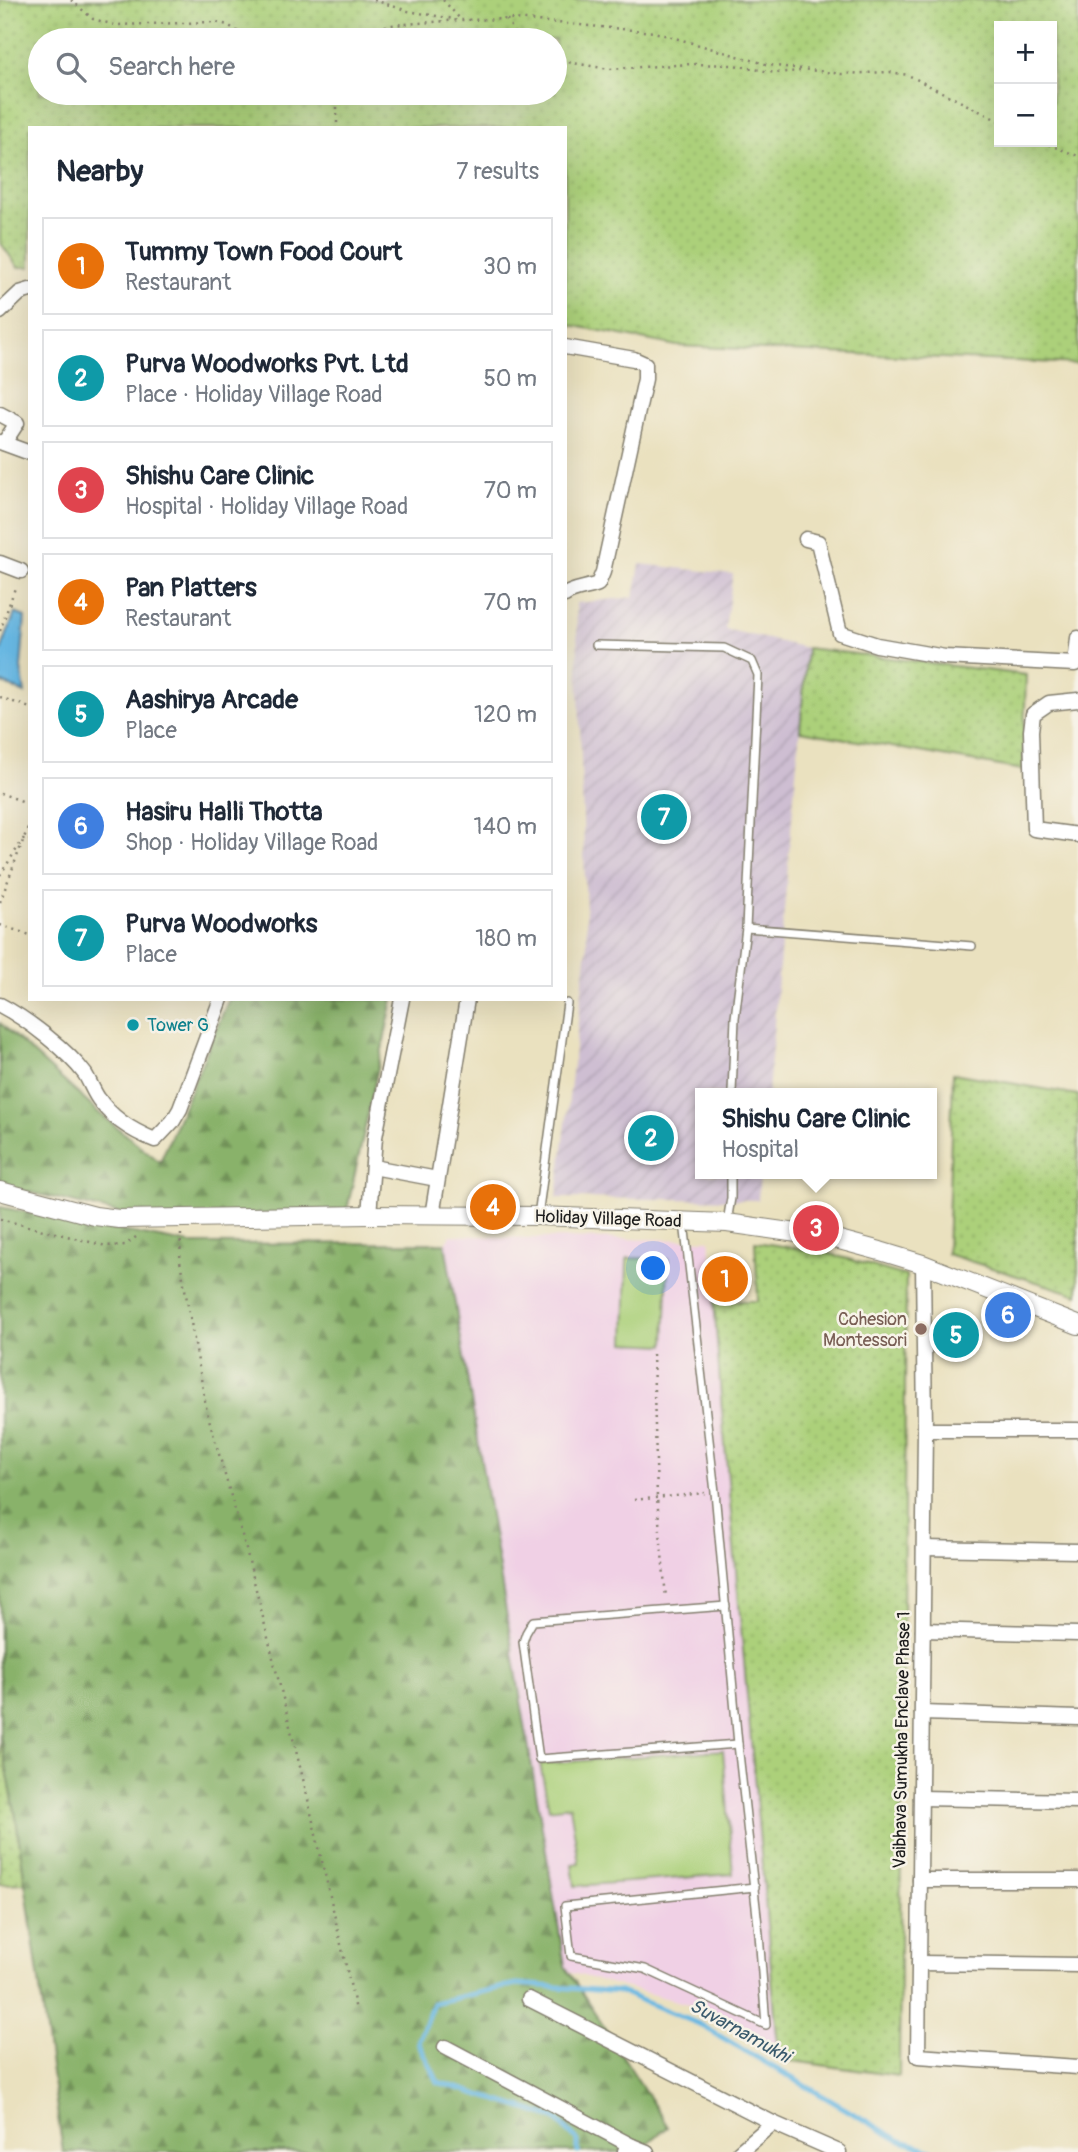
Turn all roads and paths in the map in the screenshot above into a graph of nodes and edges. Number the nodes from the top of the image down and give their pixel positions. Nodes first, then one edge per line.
1 (71, 0) edge
2 (374, 0) edge
3 (443, 0) edge
4 (507, 19) junction
5 (461, 20) junction
6 (232, 28) edge
7 (376, 28) edge
8 (512, 28) edge
9 (567, 62) edge
10 (807, 71) junction
11 (337, 105) edge
12 (994, 118) edge
13 (337, 126) edge
14 (1055, 147) edge
15 (1078, 156) edge
16 (28, 291) edge
17 (0, 312) edge
18 (567, 347) edge
19 (0, 414) edge
20 (2, 442) edge
21 (28, 452) edge
22 (806, 539) dead end
23 (0, 563) edge
24 (22, 571) joint
25 (567, 593) edge
26 (0, 631) edge
27 (1078, 638) edge
28 (596, 645) dead end
29 (0, 697) edge
30 (1078, 700) edge
31 (28, 707) edge
32 (0, 793) edge
33 (28, 803) edge
34 (28, 827) edge
35 (1078, 835) edge
36 (24, 838) junction
37 (28, 839) edge
38 (0, 875) edge
39 (0, 902) edge
40 (0, 925) edge
41 (746, 928) junction
42 (28, 934) edge
43 (972, 946) dead end
44 (220, 1001) edge
45 (402, 1001) edge
46 (467, 1001) edge
47 (567, 1003) dead end
48 (0, 1005) edge
49 (732, 1088) edge
50 (373, 1167) junction
51 (437, 1179) junction
52 (731, 1179) edge
53 (0, 1191) edge
54 (369, 1215) junction
55 (432, 1216) junction
56 (538, 1216) junction
57 (185, 1217) junction
58 (0, 1219) edge
59 (145, 1219) junction
60 (684, 1221) junction
61 (727, 1223) junction
62 (923, 1264) junction
63 (1078, 1325) edge
64 (653, 1354) dead end
65 (925, 1430) junction
66 (1078, 1430) edge
67 (715, 1492) junction
68 (657, 1498) junction
69 (634, 1500) dead end
70 (924, 1548) junction
71 (1078, 1550) edge
72 (726, 1606) junction
73 (667, 1611) junction
74 (923, 1630) junction
75 (1078, 1634) edge
76 (922, 1713) junction
77 (1078, 1718) edge
78 (738, 1744) junction
79 (921, 1798) junction
80 (1078, 1801) edge
81 (920, 1880) junction
82 (1078, 1881) edge
83 (754, 1887) junction
84 (919, 1963) junction
85 (1078, 1965) edge
86 (528, 1999) dead end
87 (356, 2010) dead end
88 (445, 2047) dead end
89 (1078, 2067) edge
90 (774, 2123) junction
91 (628, 2149) edge
92 (647, 2152) edge
93 (738, 2152) edge
94 (839, 2152) edge

1 - 6 path
2 - 5 path
3 - 5 path
4 - 5 path
4 - 8 path
4 - 10 path
5 - 7 path
9 - 10 path
10 - 12 path
11 - 13 path
14 - 15 path
16 - 17 street
18 - 25 street
19 - 20 street
20 - 21 street
22 - 27 street
23 - 24 street
24 - 26 path
28 - 41 lane
29 - 31 path
30 - 35 street
32 - 33 path
34 - 36 path
36 - 37 path
36 - 38 path
36 - 39 path
40 - 42 path
41 - 43 lane
41 - 49 lane
44 - 48 street
45 - 50 street
46 - 51 street
47 - 56 lane
50 - 51 street
50 - 54 street
51 - 55 street
52 - 61 lane
53 - 59 street, Holiday Village Road
54 - 55 street, Holiday Village Road
54 - 57 street, Holiday Village Road
55 - 56 street, Holiday Village Road
56 - 60 street, Holiday Village Road
57 - 59 street, Holiday Village Road
57 - 87 path
58 - 59 path
60 - 61 street, Holiday Village Road
60 - 67 lane
61 - 62 street, Holiday Village Road
62 - 63 street, Holiday Village Road
62 - 65 street, Vaibhava Sumukha Enclave Phase 1
64 - 68 path
65 - 66 street
65 - 70 street, Vaibhava Sumukha Enclave Phase 1
67 - 68 path
67 - 72 lane
68 - 69 path
68 - 73 path
70 - 71 street
70 - 74 street, Vaibhava Sumukha Enclave Phase 1
72 - 73 lane
72 - 78 lane
73 - 78 lane
74 - 75 street
74 - 76 street, Vaibhava Sumukha Enclave Phase 1
76 - 77 street
76 - 79 street, Vaibhava Sumukha Enclave Phase 1
78 - 83 lane
79 - 80 street
79 - 81 street, Vaibhava Sumukha Enclave Phase 1
81 - 82 street
81 - 84 street, Vaibhava Sumukha Enclave Phase 1
83 - 83 lane
84 - 85 street
84 - 89 street, Vaibhava Sumukha Enclave Phase 1
86 - 90 street
88 - 91 street
90 - 93 street
90 - 94 street
91 - 92 street

